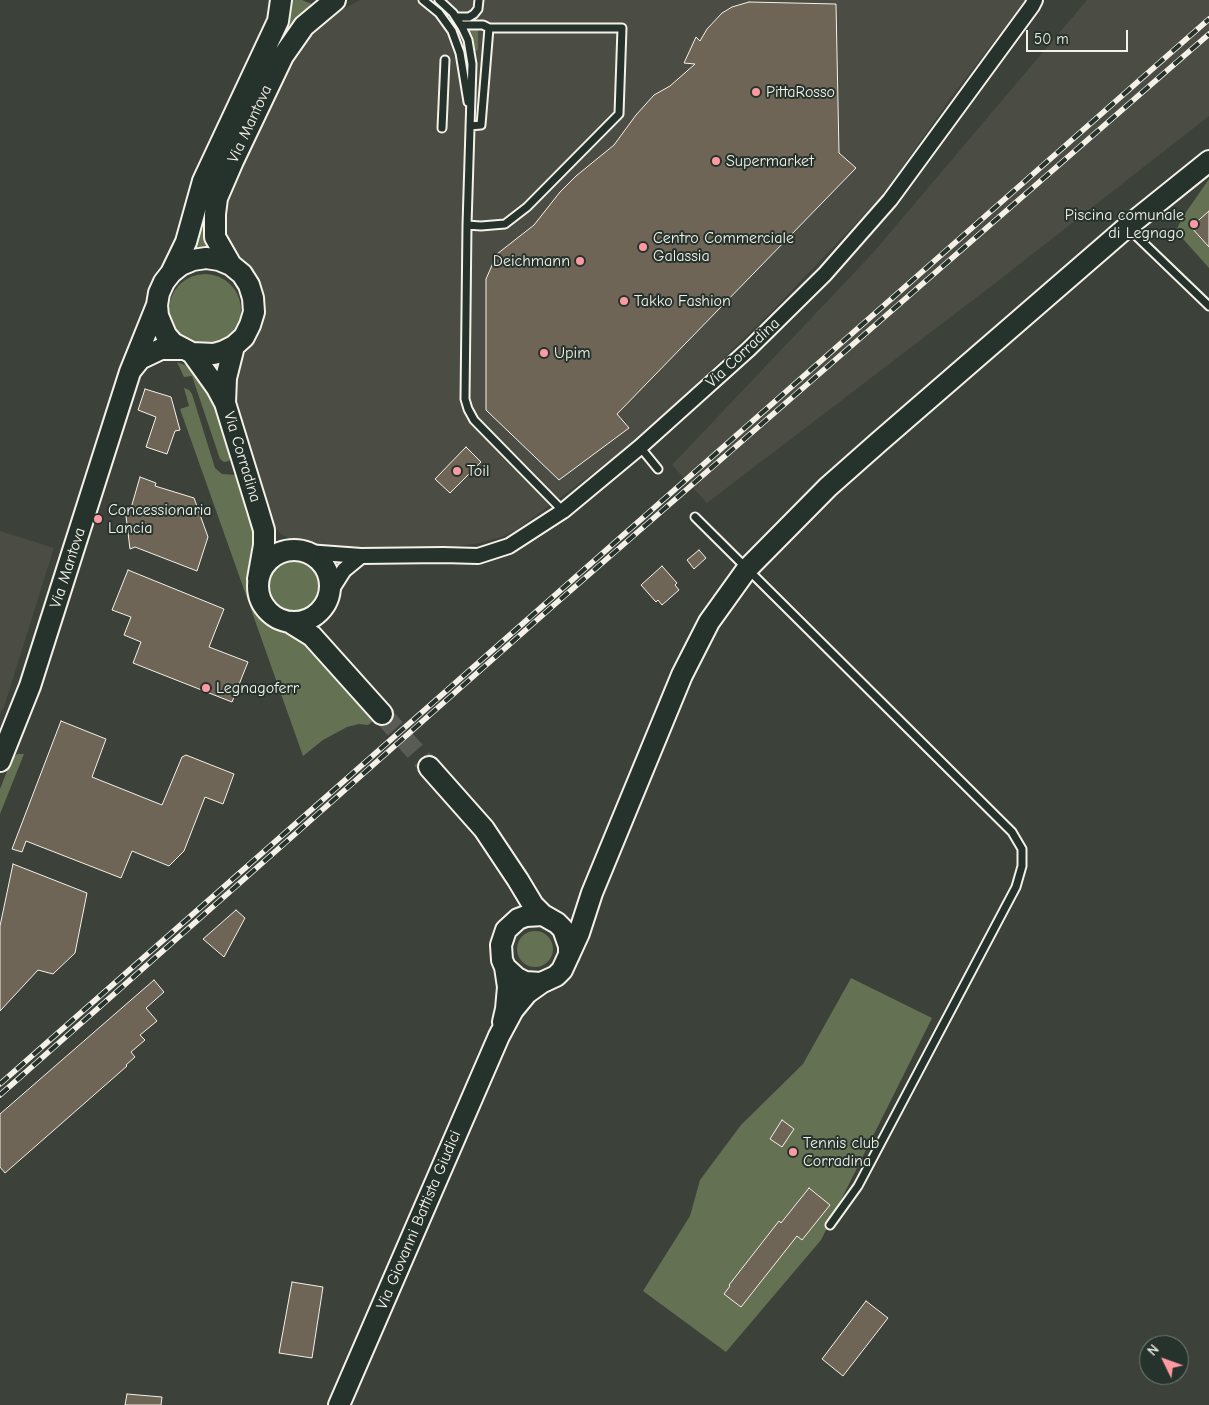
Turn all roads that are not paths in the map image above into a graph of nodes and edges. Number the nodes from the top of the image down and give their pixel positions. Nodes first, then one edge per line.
1 (281, 0) edge
2 (335, 0) edge
3 (422, 0) edge
4 (439, 0) edge
5 (479, 0) edge
6 (1035, 2) edge
7 (456, 17) junction
8 (461, 25) junction
9 (489, 28) junction
10 (445, 60) dead end
11 (470, 112) junction
12 (470, 126) junction
13 (442, 128) dead end
14 (1209, 162) edge
15 (467, 225) junction
16 (1127, 227) junction
17 (231, 266) junction
18 (171, 273) junction
19 (157, 305) junction
20 (1209, 306) edge
21 (234, 346) junction
22 (187, 351) junction
23 (130, 372) junction
24 (225, 403) junction
25 (640, 447) junction
26 (658, 469) dead end
27 (258, 510) junction
28 (563, 511) junction
29 (695, 517) dead end
30 (301, 551) junction
31 (361, 556) junction
32 (746, 569) junction
33 (258, 579) junction
34 (327, 599) junction
35 (291, 623) junction
36 (335, 659) junction
37 (382, 714) tunnel mouth
38 (5, 737) edge
39 (0, 761) edge
40 (429, 767) tunnel mouth
41 (508, 867) junction
42 (592, 893) junction
43 (546, 916) junction
44 (511, 924) junction
45 (569, 954) junction
46 (506, 967) junction
47 (541, 982) junction
48 (499, 1036) junction
49 (830, 1225) dead end
50 (340, 1405) edge

1 - 18 main road, Via Mantova
2 - 17 main road, Via Mantova
3 - 11 lane
4 - 7 lane
5 - 7 lane
6 - 25 street, Via Corradina
7 - 8 lane
8 - 9 lane
8 - 11 lane
9 - 12 lane
9 - 15 lane
10 - 13 lane
11 - 12 lane
12 - 15 lane
14 - 16 main road, Via Giovanni Battista Giudici
15 - 28 lane
16 - 20 lane
16 - 32 main road, Via Giovanni Battista Giudici
17 - 18 main road, Via Mantova
17 - 21 main road, Via Mantova
18 - 19 main road, Via Mantova
19 - 22 main road
19 - 23 main road, Via Mantova
21 - 22 main road, Via Mantova
21 - 24 main road, Via Corradina
22 - 23 main road, Via Mantova
22 - 24 main road, Via Corradina
23 - 38 main road, Via Mantova
24 - 27 main road, Via Corradina
25 - 26 lane
25 - 28 street, Via Corradina
27 - 30 main road, Via Corradina
27 - 33 main road, Via Corradina
28 - 31 street, Via Corradina
29 - 32 lane
30 - 31 street, Via Corradina
30 - 33 main road
30 - 34 main road
31 - 34 street
32 - 42 main road, Via Giovanni Battista Giudici
32 - 49 lane
33 - 35 main road
34 - 35 main road
34 - 36 main road
35 - 36 main road
36 - 37 main road
38 - 39 main road, Via Mantova
40 - 41 main road, Via Giovanni Battista Giudici
41 - 43 main road, Via Giovanni Battista Giudici
41 - 44 main road, Via Giovanni Battista Giudici
42 - 43 main road
42 - 45 main road, Via Giovanni Battista Giudici
43 - 44 main road
43 - 45 main road, Via Giovanni Battista Giudici
44 - 46 main road, Via Giovanni Battista Giudici
45 - 47 main road, Via Giovanni Battista Giudici
46 - 47 main road
46 - 48 main road, Via Giovanni Battista Giudici
47 - 48 main road, Via Giovanni Battista Giudici
48 - 50 main road, Via Giovanni Battista Giudici

